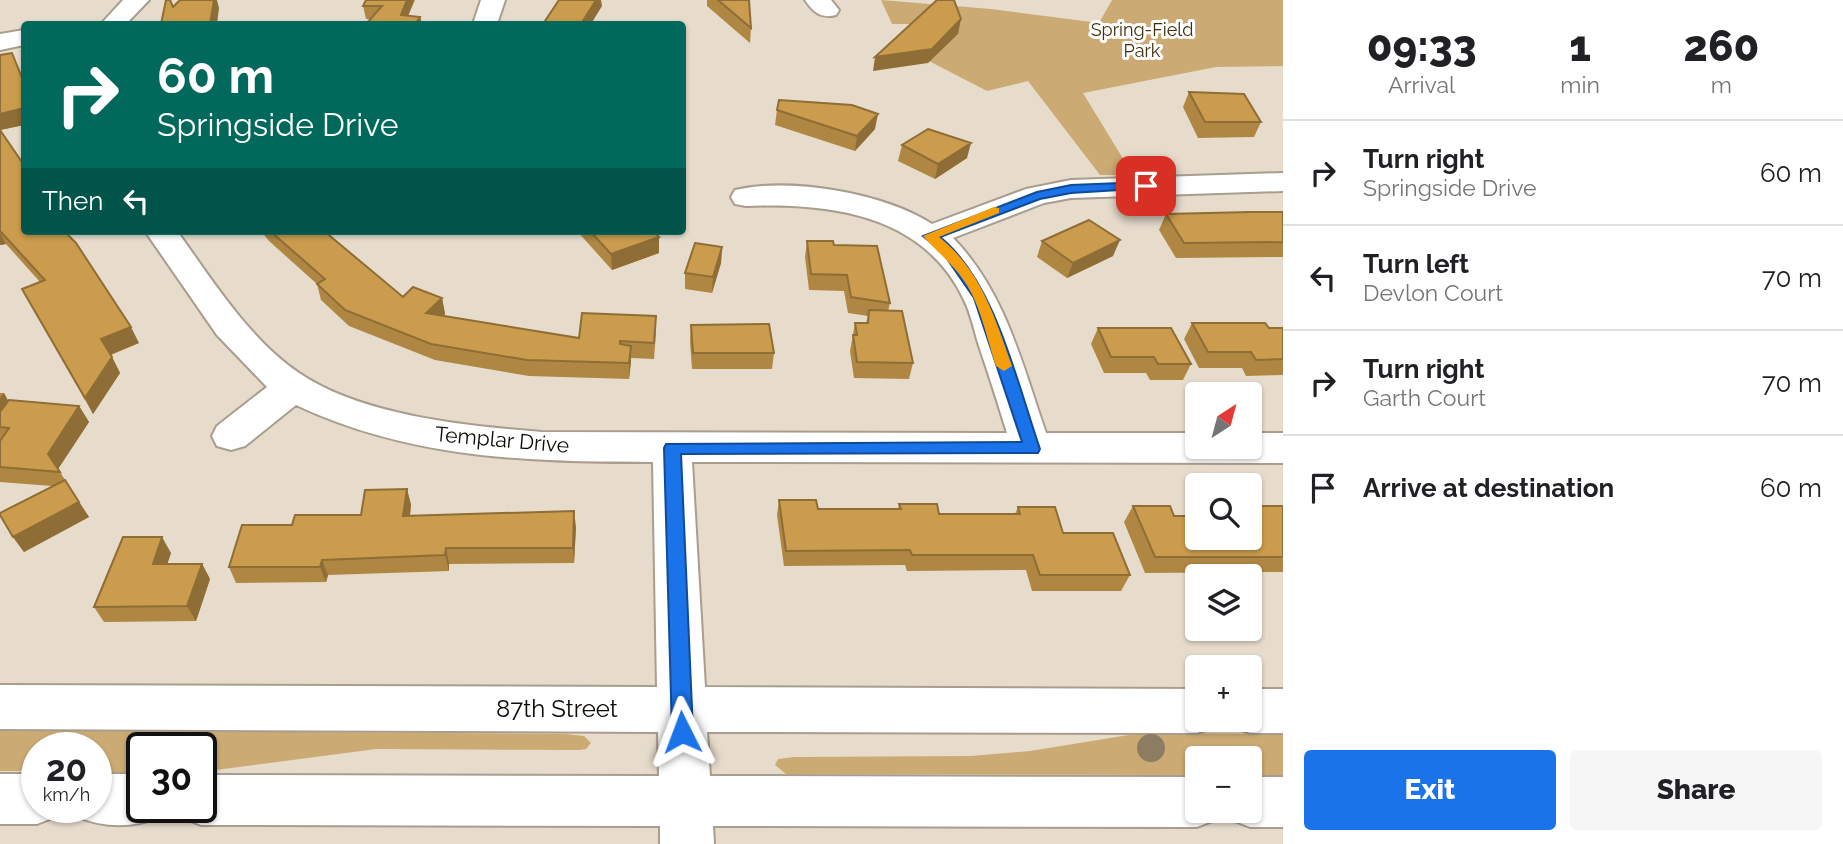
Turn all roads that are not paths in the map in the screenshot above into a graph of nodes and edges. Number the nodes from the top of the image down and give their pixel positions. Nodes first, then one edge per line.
1 (137, 0) edge
2 (494, 0) edge
3 (116, 21) edge
4 (486, 21) edge
5 (21, 38) edge
6 (0, 42) edge
7 (1283, 182) edge
8 (746, 197) dead end
9 (164, 235) edge
10 (930, 236) junction
11 (293, 387) junction
12 (231, 436) dead end
13 (672, 448) junction
14 (1283, 448) edge
15 (1032, 449) junction
16 (0, 707) edge
17 (681, 710) junction
18 (1185, 711) edge
19 (1262, 711) edge
20 (1283, 711) edge
21 (0, 799) edge
22 (21, 799) edge
23 (217, 801) edge
24 (1185, 802) edge
25 (1262, 802) edge
26 (1283, 802) edge
27 (686, 822) edge

1 - 3 street
2 - 4 street
5 - 6 street
7 - 10 street
8 - 10 street
9 - 11 street, Templar Drive
10 - 15 street
11 - 12 street
11 - 13 street, Templar Drive
13 - 15 street, Templar Drive
13 - 17 street
14 - 15 street, Templar Drive
16 - 17 street, 87th Street
17 - 18 street, 87th Street
17 - 27 street
19 - 20 street
21 - 22 street
23 - 27 street
24 - 27 street
25 - 26 street

